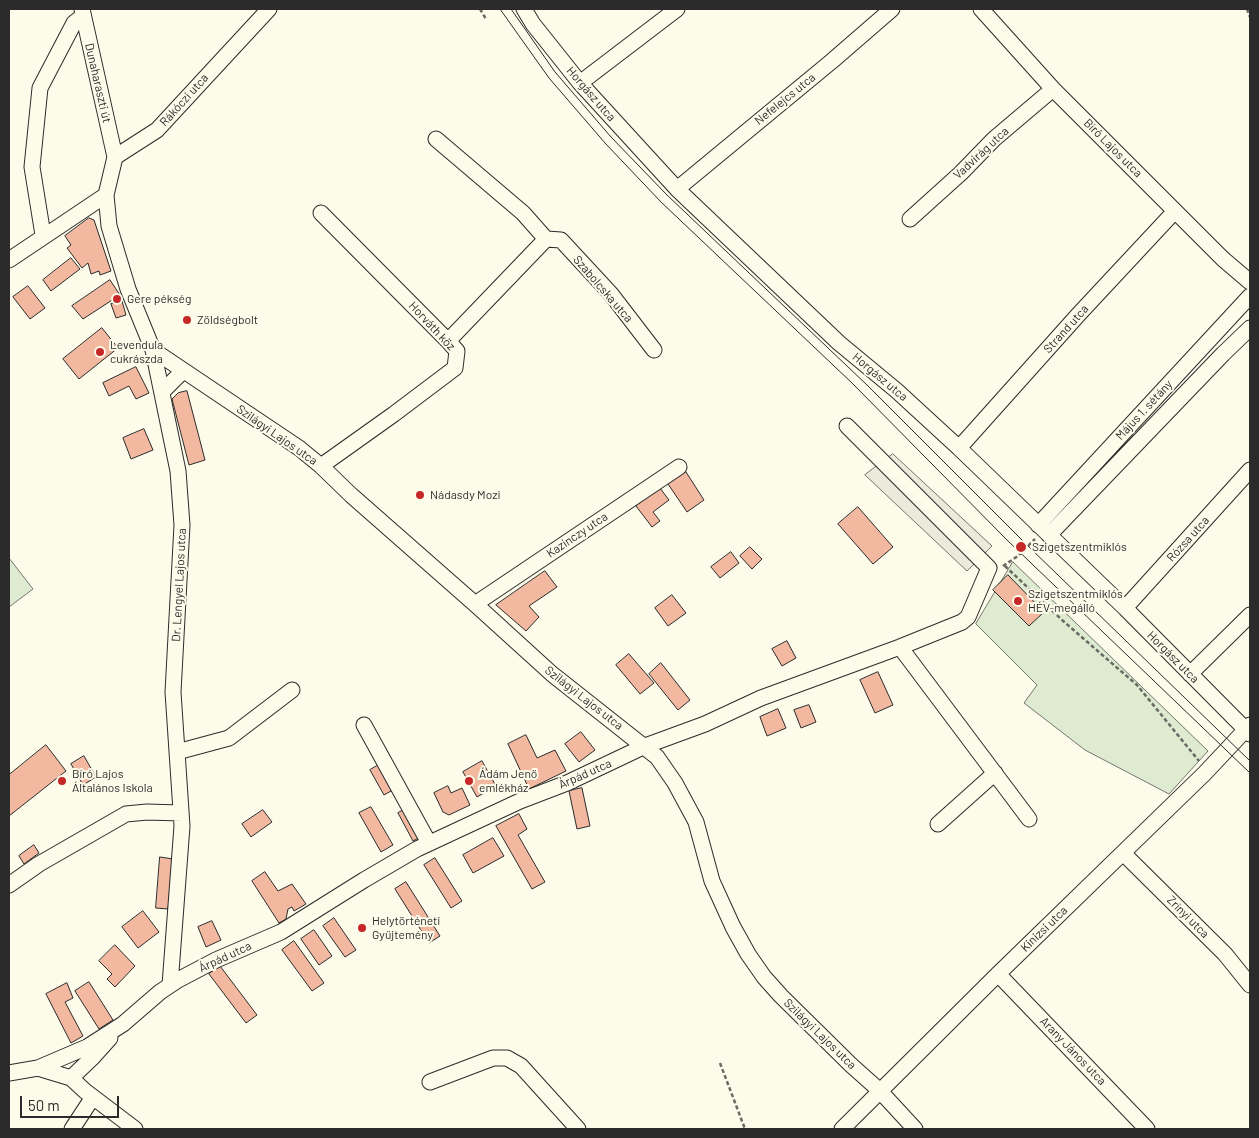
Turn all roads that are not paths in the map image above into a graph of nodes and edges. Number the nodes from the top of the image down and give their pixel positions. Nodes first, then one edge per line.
1 (269, 9) edge
2 (524, 9) edge
3 (677, 9) edge
4 (892, 9) edge
5 (981, 9) edge
6 (83, 12) edge
7 (580, 84) junction
8 (1053, 89) junction
9 (436, 139) dead end
10 (115, 158) junction
11 (677, 189) junction
12 (106, 195) junction
13 (1175, 211) junction
14 (321, 213) dead end
15 (910, 219) dead end
16 (44, 235) junction
17 (546, 239) junction
18 (9, 260) edge
19 (1250, 282) edge
20 (1250, 296) edge
21 (1250, 328) edge
22 (448, 341) junction
23 (154, 350) junction
24 (654, 350) dead end
25 (183, 371) junction
26 (162, 392) junction
27 (847, 426) dead end
28 (959, 448) junction
29 (321, 466) junction
30 (679, 467) dead end
31 (1250, 470) edge
32 (1041, 533) junction
33 (476, 604) junction
34 (1125, 608) junction
35 (1250, 615) edge
36 (900, 647) junction
37 (1190, 674) junction
38 (292, 690) dead end
39 (364, 725) dead end
40 (1249, 729) edge
41 (645, 746) junction
42 (177, 752) junction
43 (995, 773) junction
44 (181, 813) junction
45 (1029, 819) dead end
46 (938, 824) dead end
47 (429, 843) junction
48 (1123, 852) junction
49 (9, 885) edge
50 (998, 974) junction
51 (170, 985) junction
52 (1250, 985) edge
53 (122, 1024) junction
54 (61, 1058) junction
55 (38, 1068) junction
56 (9, 1074) edge
57 (65, 1076) junction
58 (430, 1082) dead end
59 (880, 1090) junction
60 (93, 1096) junction
61 (72, 1129) edge
62 (135, 1129) edge
63 (578, 1129) edge
64 (842, 1129) edge
65 (915, 1129) edge
66 (1147, 1129) edge

1 - 10 street, Rákóczi utca
2 - 7 street, Horgász utca
3 - 7 street
4 - 11 street, Nefelejcs utca
5 - 8 street, Bíró Lajos utca
6 - 10 street, Dunaharaszti út
6 - 16 street
7 - 11 street, Horgász utca
8 - 13 street, Bíró Lajos utca
8 - 15 street, Vadvirág utca
9 - 17 street, Szabolcska utca
10 - 12 street
11 - 28 street, Horgász utca
12 - 16 street
12 - 23 street, Dr. Lengyel Lajos utca
13 - 19 street, Bíró Lajos utca
13 - 28 street, Strand utca
14 - 22 street, Horváth köz
16 - 18 street
17 - 22 street
17 - 24 street, Szabolcska utca
20 - 32 street, Május 1. sétány
21 - 32 street, Május 1. sétány
22 - 29 street, Horváth köz
23 - 25 street, Szilágyi Lajos utca
23 - 26 street, Dr. Lengyel Lajos utca
25 - 26 street
25 - 29 street, Szilágyi Lajos utca
26 - 42 street, Dr. Lengyel Lajos utca
27 - 36 street, Árpád utca
28 - 32 street, Horgász utca
29 - 33 street, Szilágyi Lajos utca
30 - 33 street, Kazinczy utca
31 - 34 street, Rózsa utca
32 - 34 street, Horgász utca
33 - 41 street, Szilágyi Lajos utca
34 - 37 street, Horgász utca
35 - 37 street
36 - 41 street, Árpád utca
36 - 43 street
37 - 40 street, Horgász utca
38 - 42 street
39 - 47 street
40 - 48 street, Kinizsi utca
41 - 47 street, Árpád utca
41 - 59 street, Szilágyi Lajos utca
42 - 44 street, Dr. Lengyel Lajos utca
43 - 45 street
43 - 46 street
44 - 49 street
44 - 51 street, Dr. Lengyel Lajos utca
47 - 51 street, Árpád utca
48 - 50 street, Kinizsi utca
48 - 52 street, Zrínyi utca
50 - 59 street, Kinizsi utca
50 - 66 street, Arany János utca
51 - 53 street, Árpád utca
53 - 54 street, Árpád utca
53 - 57 street, Árpád utca
54 - 55 street, Árpád utca
54 - 57 street
55 - 56 street, Árpád utca
55 - 57 street
57 - 60 street
58 - 63 street
59 - 64 street, Kinizsi utca
59 - 65 street, Szilágyi Lajos utca
60 - 61 street
60 - 62 street

